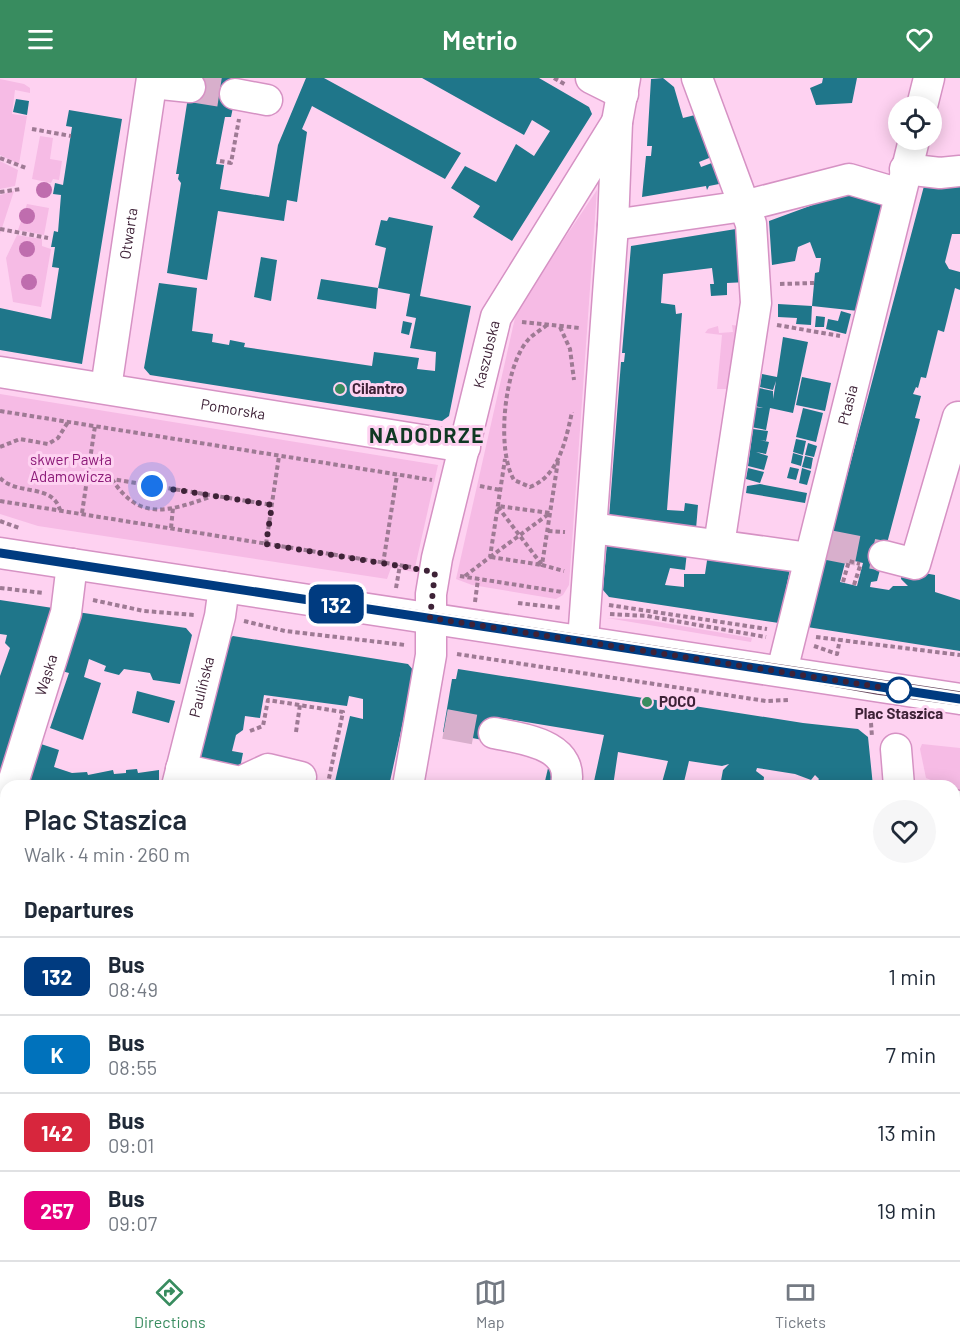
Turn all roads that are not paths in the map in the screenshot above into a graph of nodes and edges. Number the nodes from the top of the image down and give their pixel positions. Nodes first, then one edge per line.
1 (591, 78) edge
2 (697, 78) edge
3 (929, 78) edge
4 (152, 81) edge
5 (190, 87) tunnel mouth
6 (924, 96) edge
7 (622, 98) edge
8 (911, 150) edge
9 (960, 171) edge
10 (903, 181) junction
11 (744, 206) junction
12 (613, 225) junction
13 (0, 372) edge
14 (106, 388) junction
15 (958, 417) dead end
16 (465, 447) junction
17 (579, 530) junction
18 (719, 545) junction
19 (817, 548) junction
20 (0, 553) edge
21 (868, 562) tunnel mouth
22 (72, 564) junction
23 (224, 587) junction
24 (430, 618) junction
25 (584, 641) junction
26 (782, 670) junction
27 (960, 699) edge
28 (494, 733) tunnel mouth
29 (896, 749) dead end
30 (179, 777) edge
31 (301, 777) road end
32 (14, 780) edge
33 (216, 780) edge
34 (244, 780) edge
35 (410, 780) edge
36 (567, 780) edge
37 (899, 780) edge

1 - 7 street
2 - 11 street
3 - 6 street
4 - 5 street
4 - 14 street, Otwarta
7 - 12 street
7 - 16 street, Kaszubska
8 - 10 street, Ptasia
9 - 10 street
10 - 11 street
10 - 19 street, Ptasia
11 - 12 street
11 - 18 street
12 - 17 street
13 - 14 street, Pomorska
14 - 16 street, Pomorska
15 - 21 street
16 - 24 street, Kaszubska
17 - 18 street
17 - 25 street
18 - 19 street
19 - 26 street, Ptasia
20 - 22 street
22 - 23 street
22 - 32 street, Wąska
23 - 24 street
23 - 30 street, Paulińska
24 - 25 street
24 - 35 street, Kaszubska
25 - 26 street
26 - 27 street
28 - 36 street
29 - 37 street
30 - 33 street
31 - 34 street

